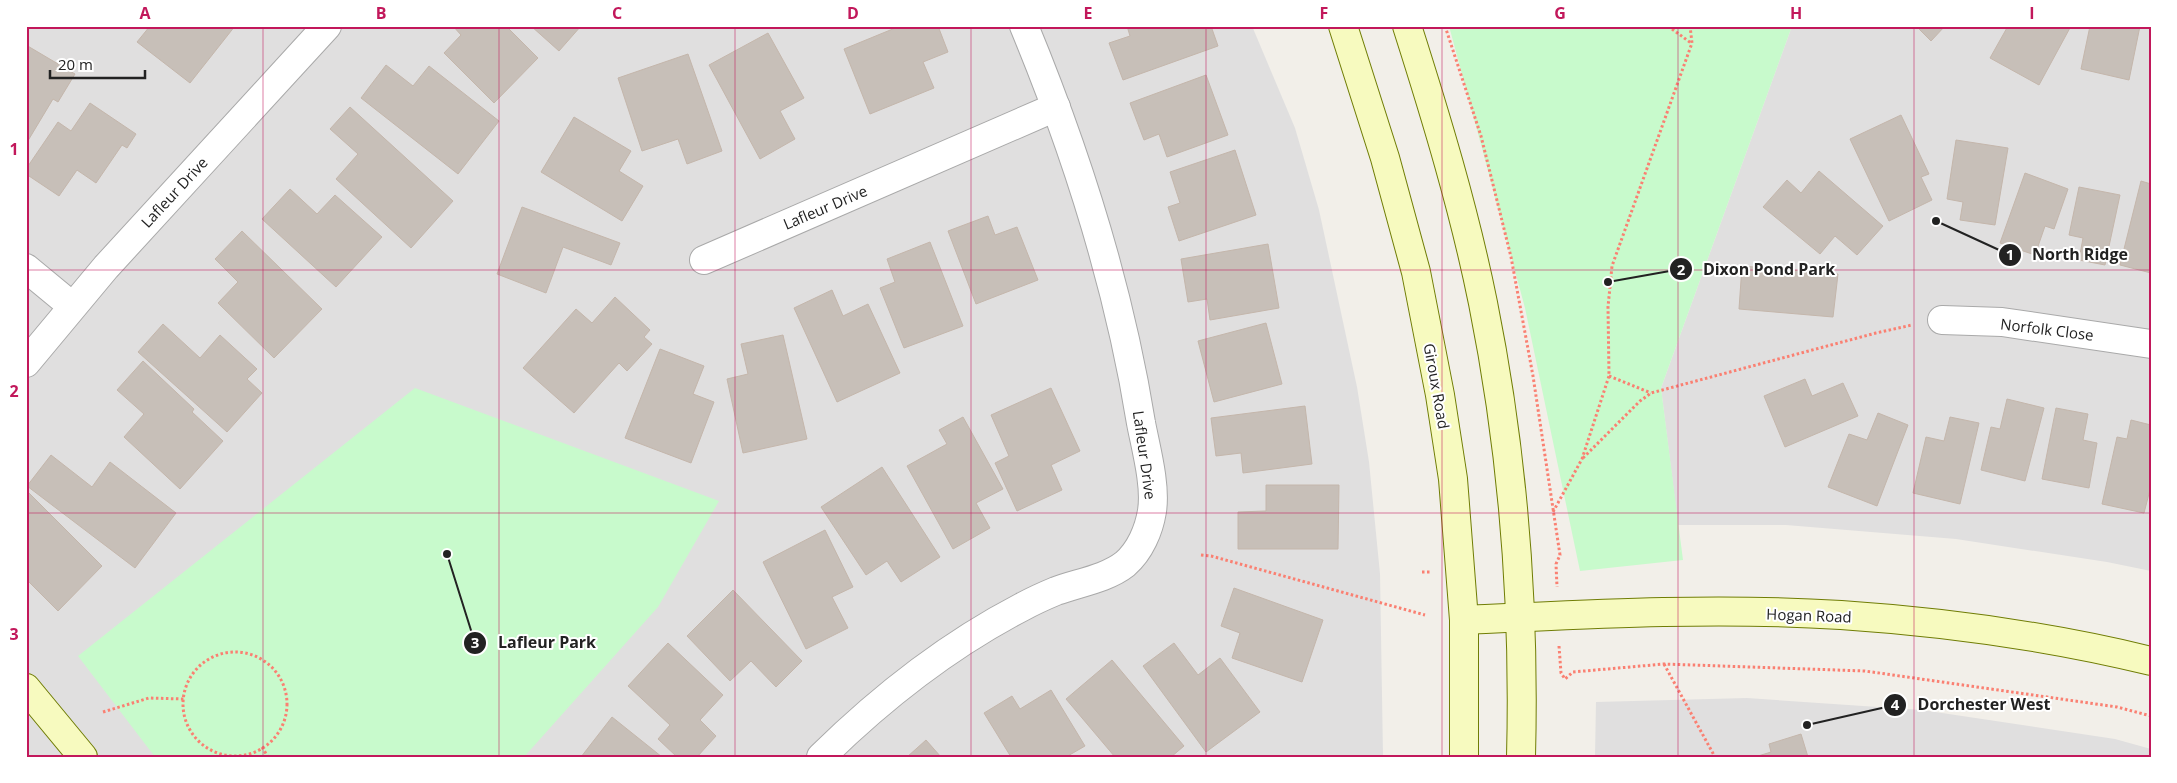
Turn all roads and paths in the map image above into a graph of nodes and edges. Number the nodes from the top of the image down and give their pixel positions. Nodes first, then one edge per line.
1 (327, 26) edge
2 (1024, 26) edge
3 (1343, 26) edge
4 (1407, 26) edge
5 (1668, 26) edge
6 (1690, 26) edge
7 (1692, 43) junction
8 (1056, 107) junction
9 (704, 260) dead end
10 (26, 268) edge
11 (72, 306) junction
12 (1942, 320) joint
13 (2151, 344) edge
14 (26, 363) edge
15 (1609, 376) junction
16 (1651, 393) junction
17 (1582, 459) junction
18 (1552, 512) dead end
19 (1202, 555) dead end
20 (1425, 615) dead end
21 (1522, 617) junction
22 (1464, 620) junction
23 (2151, 661) edge
24 (1664, 664) junction
25 (1561, 673) dead end
26 (26, 688) edge
27 (184, 700) junction
28 (103, 712) dead end
29 (2151, 716) edge
30 (262, 747) junction
31 (82, 757) edge
32 (268, 757) edge
33 (821, 757) edge
34 (1464, 757) edge
35 (1521, 757) edge
36 (1715, 757) edge

1 - 11 street, Lafleur Drive
2 - 8 street, Lafleur Drive
3 - 22 main road, Giroux Road
4 - 21 main road
5 - 7 path
6 - 7 path
7 - 15 path
8 - 9 street, Lafleur Drive
8 - 33 street, Lafleur Drive
10 - 11 street
11 - 14 street, Lafleur Drive
12 - 13 street, Norfolk Close
12 - 16 path
15 - 16 path
15 - 17 path
16 - 17 path
17 - 18 path
19 - 20 path
21 - 22 main road, Hogan Road
21 - 23 main road, Hogan Road
21 - 35 main road
22 - 34 main road, Giroux Road
24 - 25 path
24 - 29 path
24 - 36 path
26 - 31 main road
27 - 28 path
27 - 30 path
27 - 30 path
30 - 32 path

